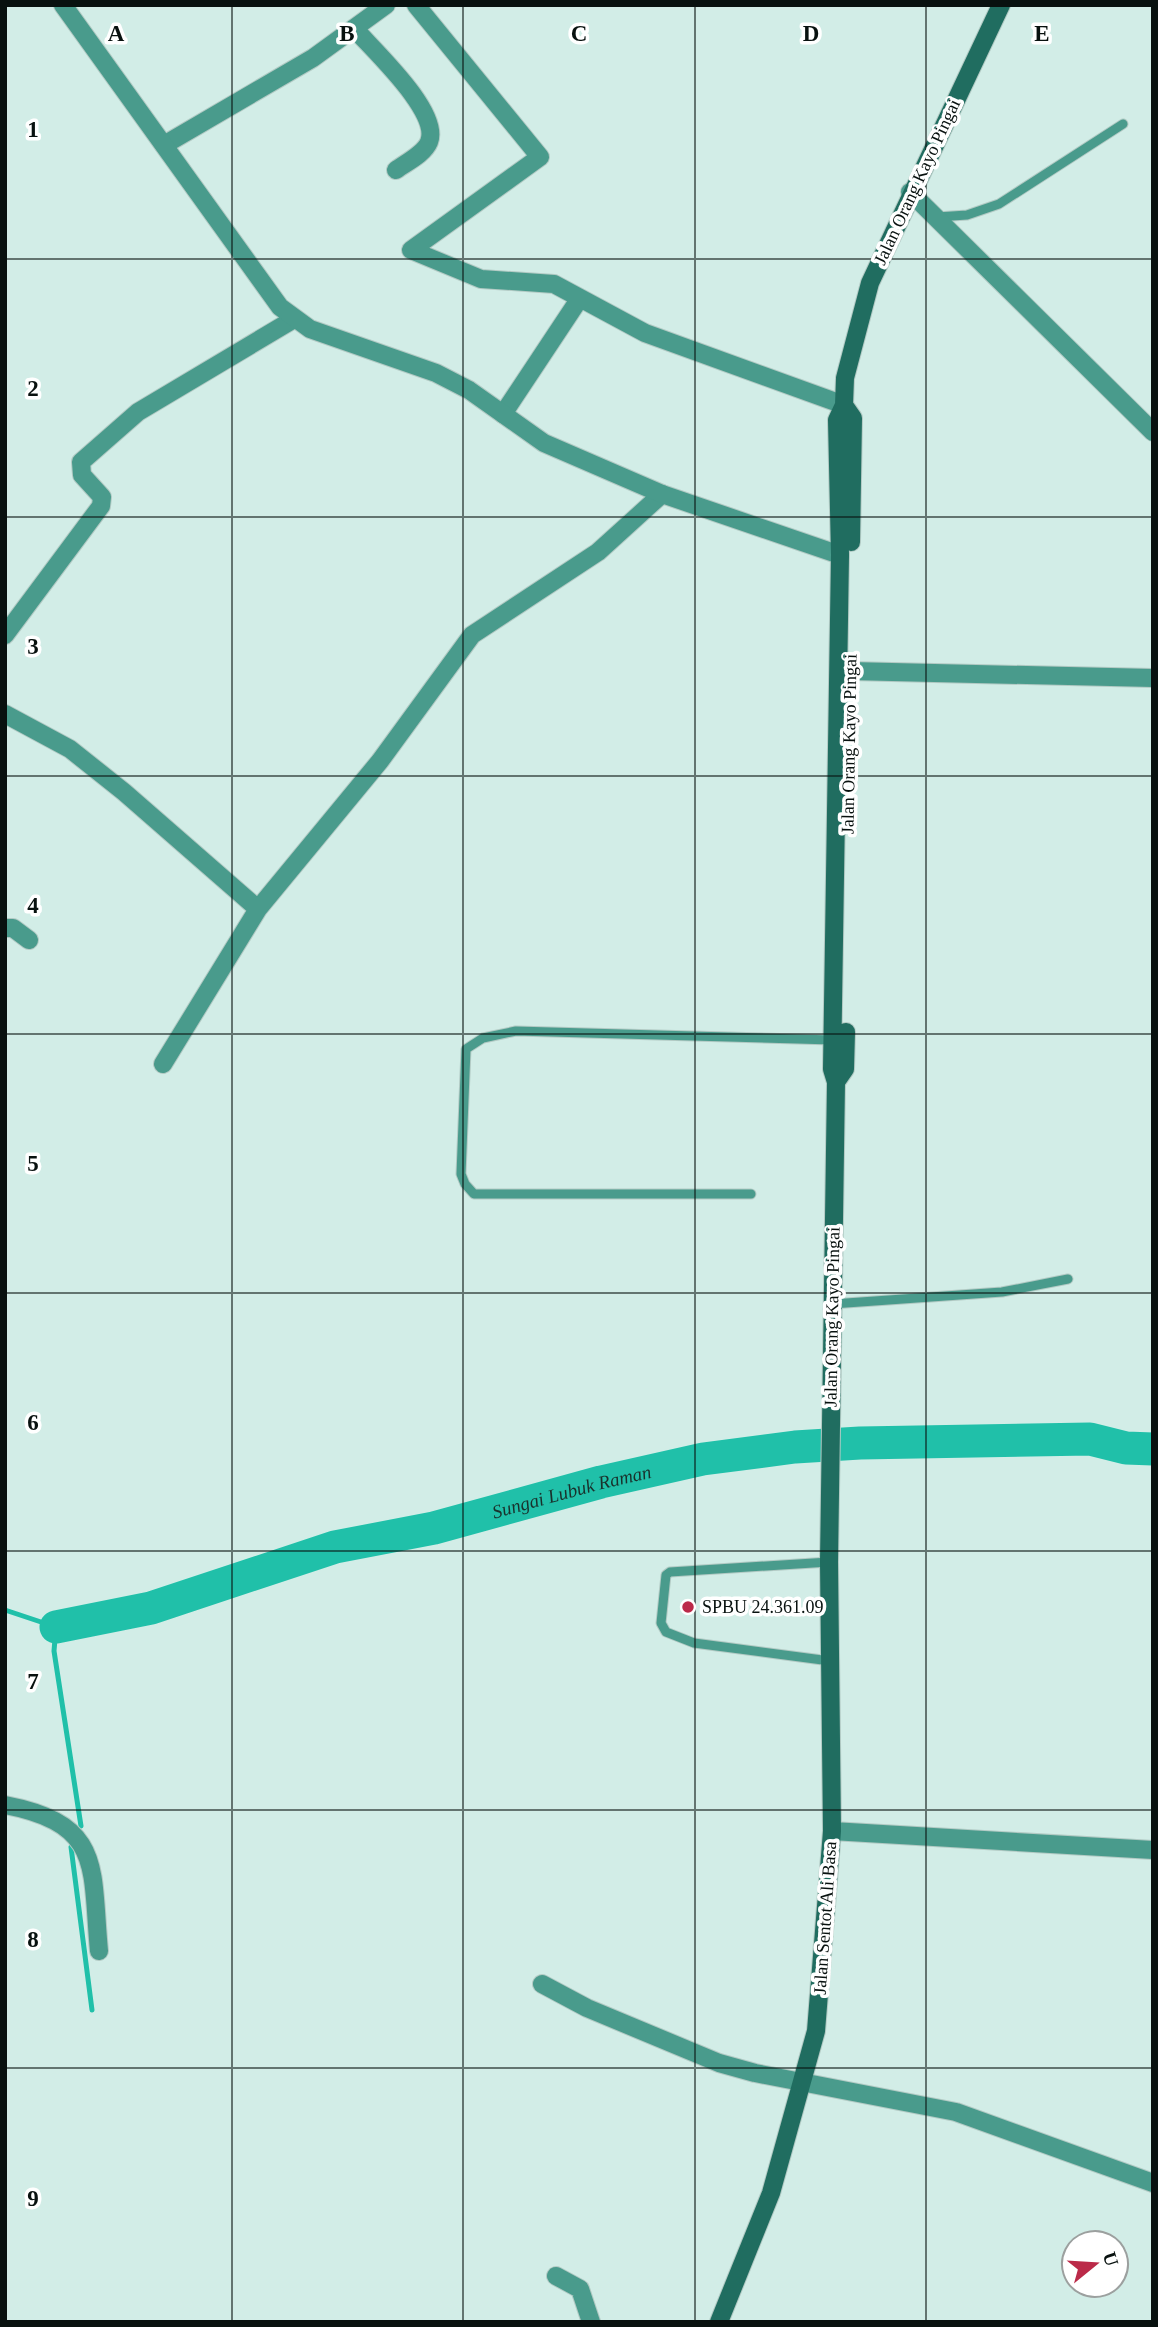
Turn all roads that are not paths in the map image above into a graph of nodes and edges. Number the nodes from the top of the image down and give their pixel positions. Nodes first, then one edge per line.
1 (63, 5) edge
2 (386, 5) edge
3 (416, 5) edge
4 (1002, 5) edge
5 (354, 28) junction
6 (1123, 124) dead end
7 (163, 145) junction
8 (396, 170) dead end
9 (910, 192) junction
10 (935, 217) junction
11 (580, 298) junction
12 (294, 319) junction
13 (844, 405) junction
14 (503, 414) junction
15 (1153, 432) edge
16 (662, 494) junction
17 (840, 555) junction
18 (5, 635) edge
19 (850, 671) junction
20 (1153, 678) edge
21 (5, 714) edge
22 (258, 909) junction
23 (5, 928) edge
24 (29, 940) dead end
25 (835, 1040) junction
26 (163, 1064) dead end
27 (836, 1082) junction
28 (751, 1194) dead end
29 (1068, 1279) dead end
30 (832, 1304) junction
31 (831, 1498) joint
32 (829, 1562) junction
33 (830, 1661) junction
34 (5, 1805) edge
35 (832, 1830) junction
36 (1153, 1850) edge
37 (99, 1951) dead end
38 (542, 1984) dead end
39 (803, 2082) junction
40 (1153, 2183) edge
41 (556, 2276) dead end
42 (591, 2322) edge
43 (719, 2322) edge

1 - 7 street
2 - 5 street
3 - 11 street
4 - 9 main road, Jalan Orang Kayo Pingai
5 - 7 street
5 - 8 street
6 - 10 lane
7 - 12 street
9 - 10 street
9 - 13 main road, Jalan Orang Kayo Pingai
10 - 15 street
11 - 13 street
11 - 14 street
12 - 14 street
12 - 18 street
13 - 17 main road, Jalan Orang Kayo Pingai
13 - 19 main road, Jalan Orang Kayo Pingai
14 - 16 street
16 - 17 street
16 - 22 street
17 - 25 main road, Jalan Orang Kayo Pingai
19 - 20 street
19 - 27 main road, Jalan Orang Kayo Pingai
21 - 22 street
22 - 26 street
23 - 24 street
25 - 27 main road, Jalan Orang Kayo Pingai
25 - 28 lane
27 - 30 main road, Jalan Orang Kayo Pingai
29 - 30 lane
30 - 31 main road, Jalan Orang Kayo Pingai
31 - 32 main road, Jalan Sentot Ali Basa
32 - 33 main road, Jalan Sentot Ali Basa
32 - 33 lane
33 - 35 main road, Jalan Sentot Ali Basa
34 - 37 street
35 - 36 street
35 - 39 main road, Jalan Sentot Ali Basa
38 - 39 street
39 - 40 street
39 - 43 main road, Jalan Sentot Ali Basa
41 - 42 street

